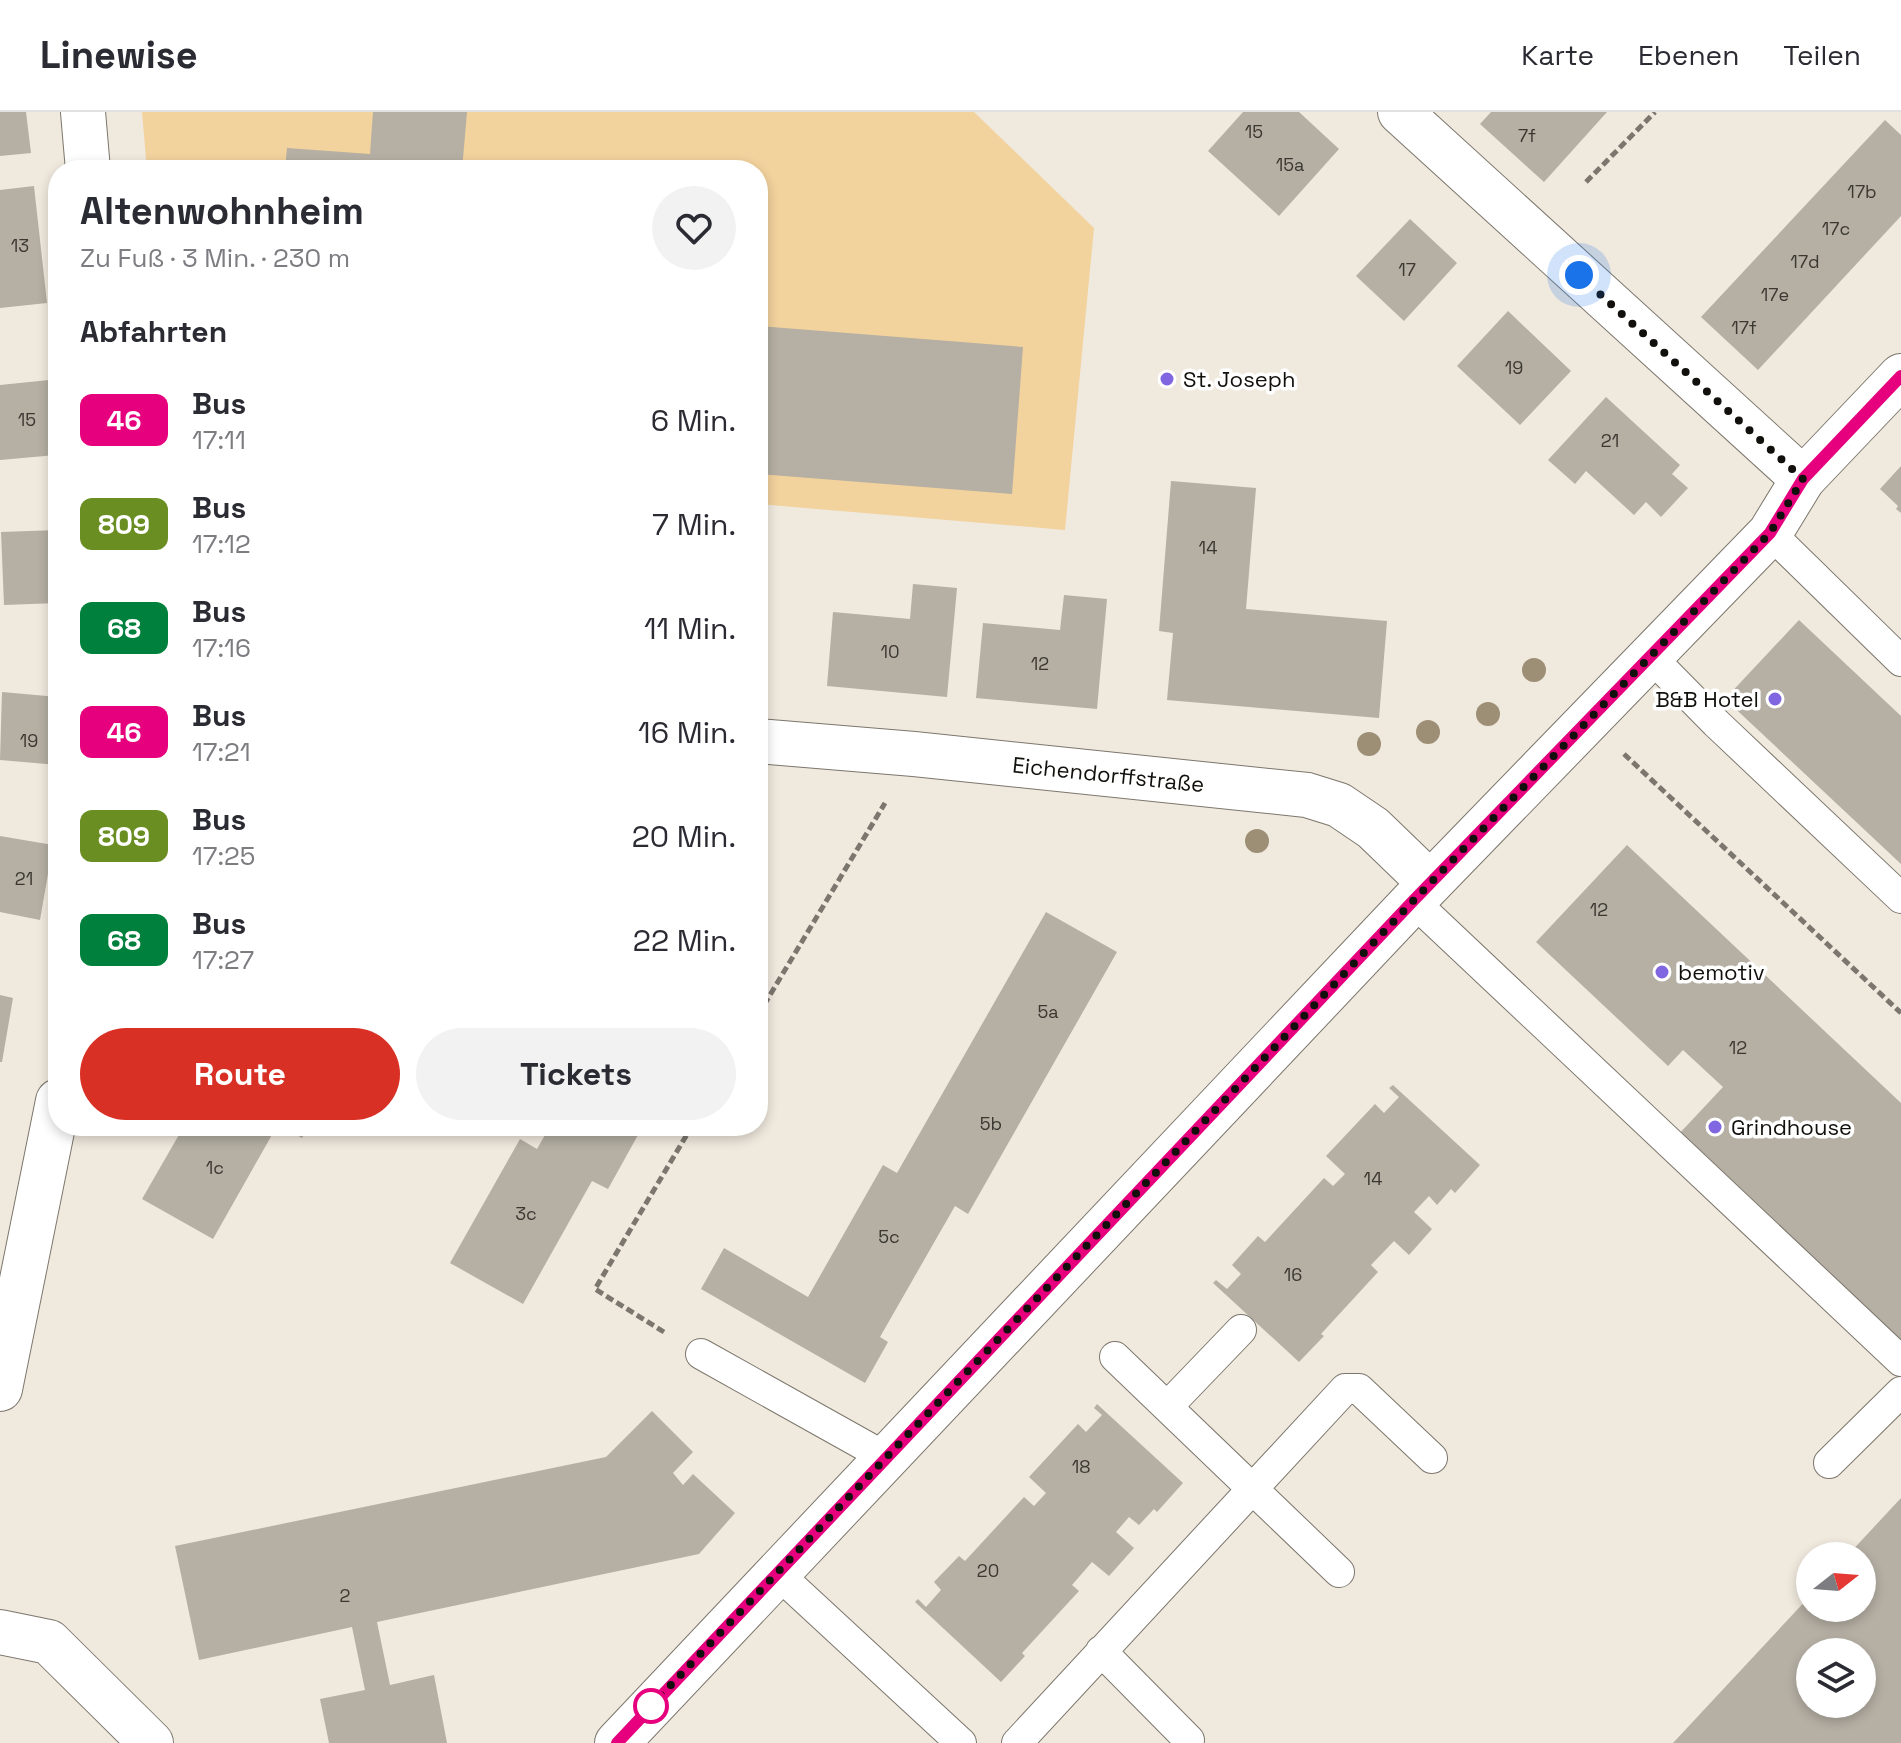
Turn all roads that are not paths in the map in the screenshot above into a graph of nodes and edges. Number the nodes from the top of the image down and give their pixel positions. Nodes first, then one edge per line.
1 (83, 112) edge
2 (1400, 112) edge
3 (87, 160) edge
4 (1901, 376) edge
5 (1803, 479) junction
6 (1770, 533) junction
7 (1650, 656) junction
8 (1901, 661) edge
9 (768, 742) edge
10 (1421, 892) junction
11 (1901, 898) edge
12 (51, 1136) edge
13 (1241, 1330) dead end
14 (701, 1354) road end
15 (1115, 1357) dead end
16 (1901, 1361) edge
17 (0, 1389) edge
18 (1901, 1392) edge
19 (1167, 1407) junction
20 (887, 1458) junction
21 (1432, 1458) dead end
22 (1829, 1463) dead end
23 (1252, 1488) junction
24 (776, 1572) junction
25 (1339, 1572) dead end
26 (0, 1632) edge
27 (1101, 1651) junction
28 (1189, 1740) dead end
29 (151, 1743) edge
30 (617, 1743) edge
31 (961, 1743) edge
32 (1017, 1743) edge

1 - 3 street
2 - 5 street
4 - 5 street
5 - 6 street
6 - 7 street
6 - 8 lane
7 - 10 street
7 - 11 lane
9 - 10 street, Eichendorffstraße
10 - 16 lane
10 - 20 street
12 - 17 street
13 - 19 lane
14 - 20 lane
15 - 19 lane
18 - 22 lane
19 - 23 lane
20 - 24 street
21 - 23 lane
23 - 25 lane
23 - 27 lane
24 - 30 street
24 - 31 lane
26 - 29 street
27 - 28 lane
27 - 32 lane

